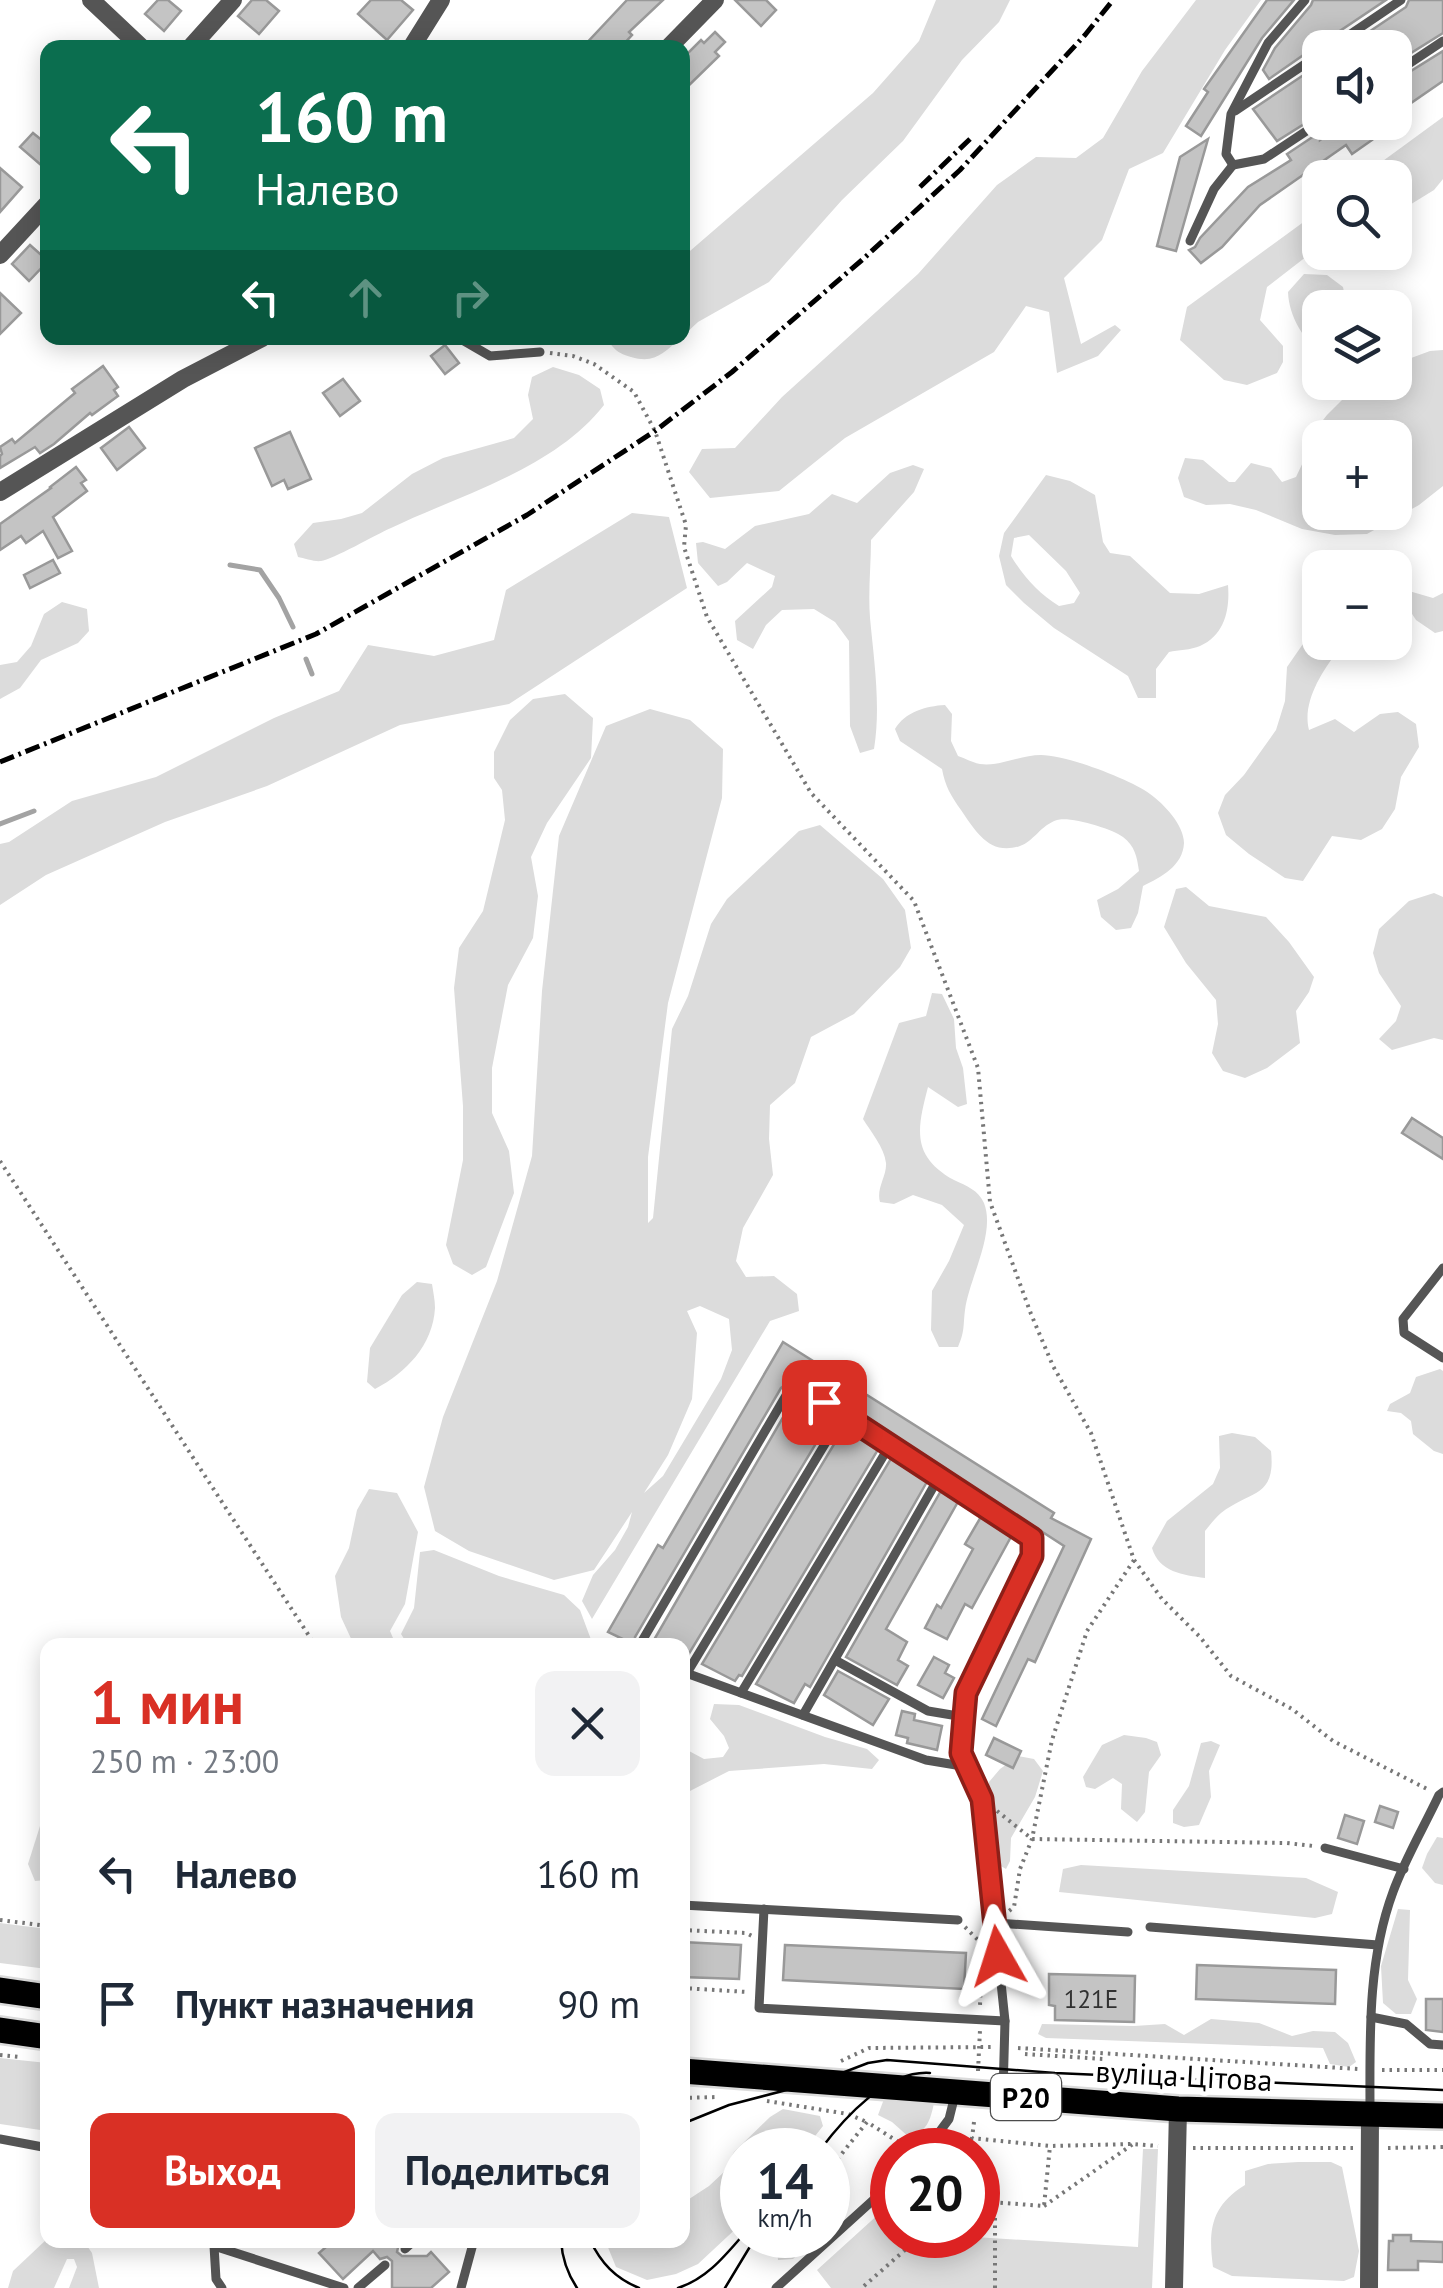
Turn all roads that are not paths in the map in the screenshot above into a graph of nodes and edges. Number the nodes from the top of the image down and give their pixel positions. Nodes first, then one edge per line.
1 (91, 0) edge
2 (232, 0) edge
3 (441, 0) edge
4 (715, 0) edge
5 (1305, 0) edge
6 (1402, 0) edge
7 (1357, 30) edge
8 (134, 40) edge
9 (197, 40) edge
10 (417, 40) edge
11 (676, 40) edge
12 (1443, 41) edge
13 (1412, 61) edge
14 (1302, 66) edge
15 (1231, 114) junction
16 (1302, 134) edge
17 (1233, 165) junction
18 (40, 212) edge
19 (1190, 241) dead end
20 (0, 255) edge
21 (249, 345) edge
22 (470, 345) edge
23 (540, 352) road end
24 (0, 492) edge
25 (1443, 1268) edge
26 (1443, 1358) edge
27 (843, 1414) junction
28 (890, 1445) junction
29 (939, 1477) junction
30 (644, 1638) edge
31 (834, 1660) junction
32 (690, 1664) edge
33 (690, 1674) edge
34 (741, 1693) junction
35 (803, 1715) junction
36 (964, 1716) junction
37 (968, 1766) junction
38 (1441, 1794) edge
39 (1326, 1848) road end
40 (1404, 1869) junction
41 (690, 1904) edge
42 (764, 1909) junction
43 (958, 1920) road end
44 (996, 1923) junction
45 (1150, 1927) dead end
46 (1128, 1932) dead end
47 (1378, 1945) junction
48 (0, 1990) edge
49 (40, 1996) edge
50 (1370, 2017) junction
51 (1004, 2021) junction
52 (0, 2030) edge
53 (40, 2036) edge
54 (1443, 2045) edge
55 (690, 2071) edge
56 (967, 2085) junction
57 (1002, 2095) junction
58 (1178, 2109) junction
59 (1370, 2116) junction
60 (1443, 2116) edge
61 (942, 2128) edge
62 (0, 2139) edge
63 (40, 2146) edge
64 (870, 2202) edge
65 (214, 2248) edge
66 (228, 2248) edge
67 (472, 2248) edge
68 (385, 2265) dead end
69 (222, 2288) edge
70 (344, 2288) edge
71 (358, 2288) edge
72 (462, 2288) edge
73 (776, 2288) edge
74 (1174, 2288) edge
75 (1368, 2288) edge

1 - 8 street
2 - 9 street
3 - 10 street
4 - 11 street
5 - 15 lane
6 - 7 lane
12 - 13 lane
14 - 15 lane
15 - 17 lane
16 - 17 lane
17 - 19 lane
18 - 20 street
21 - 24 street
22 - 23 lane
25 - 26 lane
27 - 28 lane
27 - 30 lane
27 - 32 lane
28 - 29 lane
28 - 34 lane
29 - 31 lane
29 - 36 lane
31 - 35 lane
31 - 36 lane
33 - 34 lane
34 - 35 lane
35 - 37 lane
36 - 37 lane
37 - 44 lane
38 - 40 lane
39 - 40 lane
40 - 47 lane
41 - 42 lane
42 - 43 lane
42 - 51 lane
44 - 46 lane
44 - 51 lane
45 - 47 lane
47 - 50 lane
48 - 49 main road
50 - 54 lane
50 - 59 lane
51 - 57 lane
52 - 53 main road
55 - 56 main road, вуліца Цітова / Р20
56 - 57 main road, вуліца Цітова / Р20
56 - 61 lane
57 - 58 main road, вуліца Цітова / Р20
58 - 59 main road, вуліца Цітова / Р20
58 - 74 street
59 - 60 main road, вуліца Цітова / Р20
59 - 75 street
62 - 63 lane
64 - 73 lane
65 - 69 lane
66 - 70 lane
67 - 72 lane
68 - 71 lane

